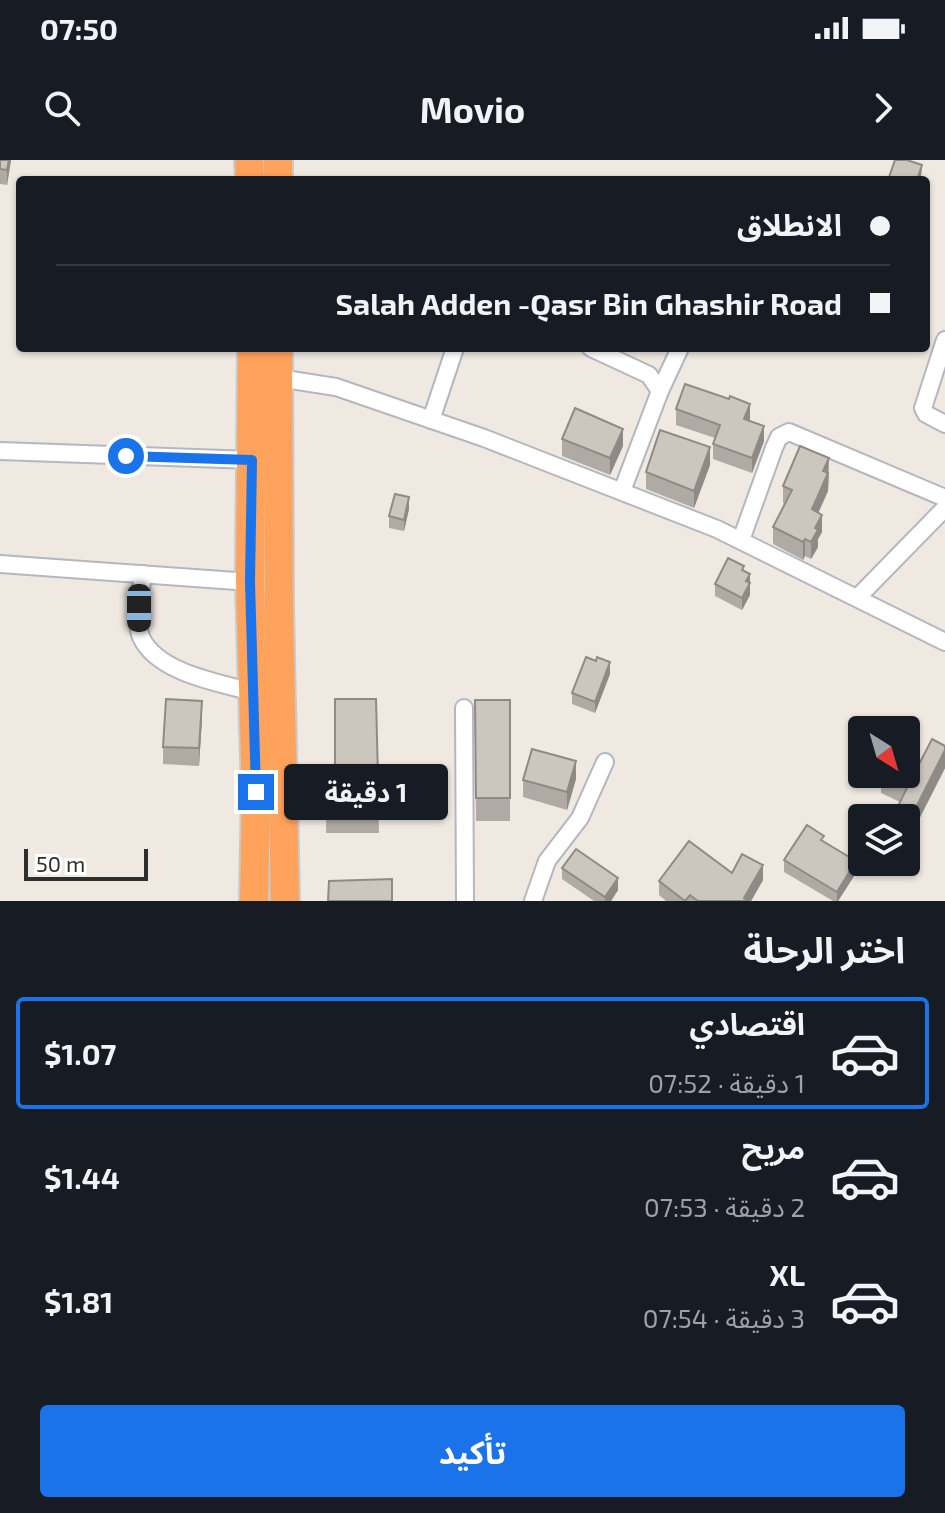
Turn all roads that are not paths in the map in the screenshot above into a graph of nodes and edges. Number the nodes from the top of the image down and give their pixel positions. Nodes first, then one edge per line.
1 (945, 340) edge
2 (252, 352) edge
3 (278, 352) edge
4 (454, 352) edge
5 (600, 352) edge
6 (678, 352) edge
7 (278, 378) junction
8 (660, 391) junction
9 (431, 420) junction
10 (945, 424) edge
11 (0, 451) edge
12 (252, 460) junction
13 (622, 491) junction
14 (945, 498) edge
15 (945, 508) edge
16 (741, 540) junction
17 (0, 564) edge
18 (143, 574) junction
19 (250, 582) junction
20 (858, 597) junction
21 (945, 642) edge
22 (253, 692) junction
23 (464, 708) dead end
24 (605, 762) dead end
25 (254, 901) edge
26 (285, 901) edge
27 (465, 901) edge
28 (533, 901) edge

1 - 10 street
2 - 12 highway
3 - 7 highway
4 - 9 street
5 - 8 street
6 - 8 street
7 - 9 street
7 - 26 highway
8 - 13 street
9 - 13 street
11 - 12 street
12 - 19 highway
13 - 16 street
14 - 16 street
15 - 20 street
16 - 20 street
17 - 18 street
18 - 19 street
18 - 22 street
19 - 22 highway
20 - 21 street
22 - 25 highway
23 - 27 street
24 - 28 street

